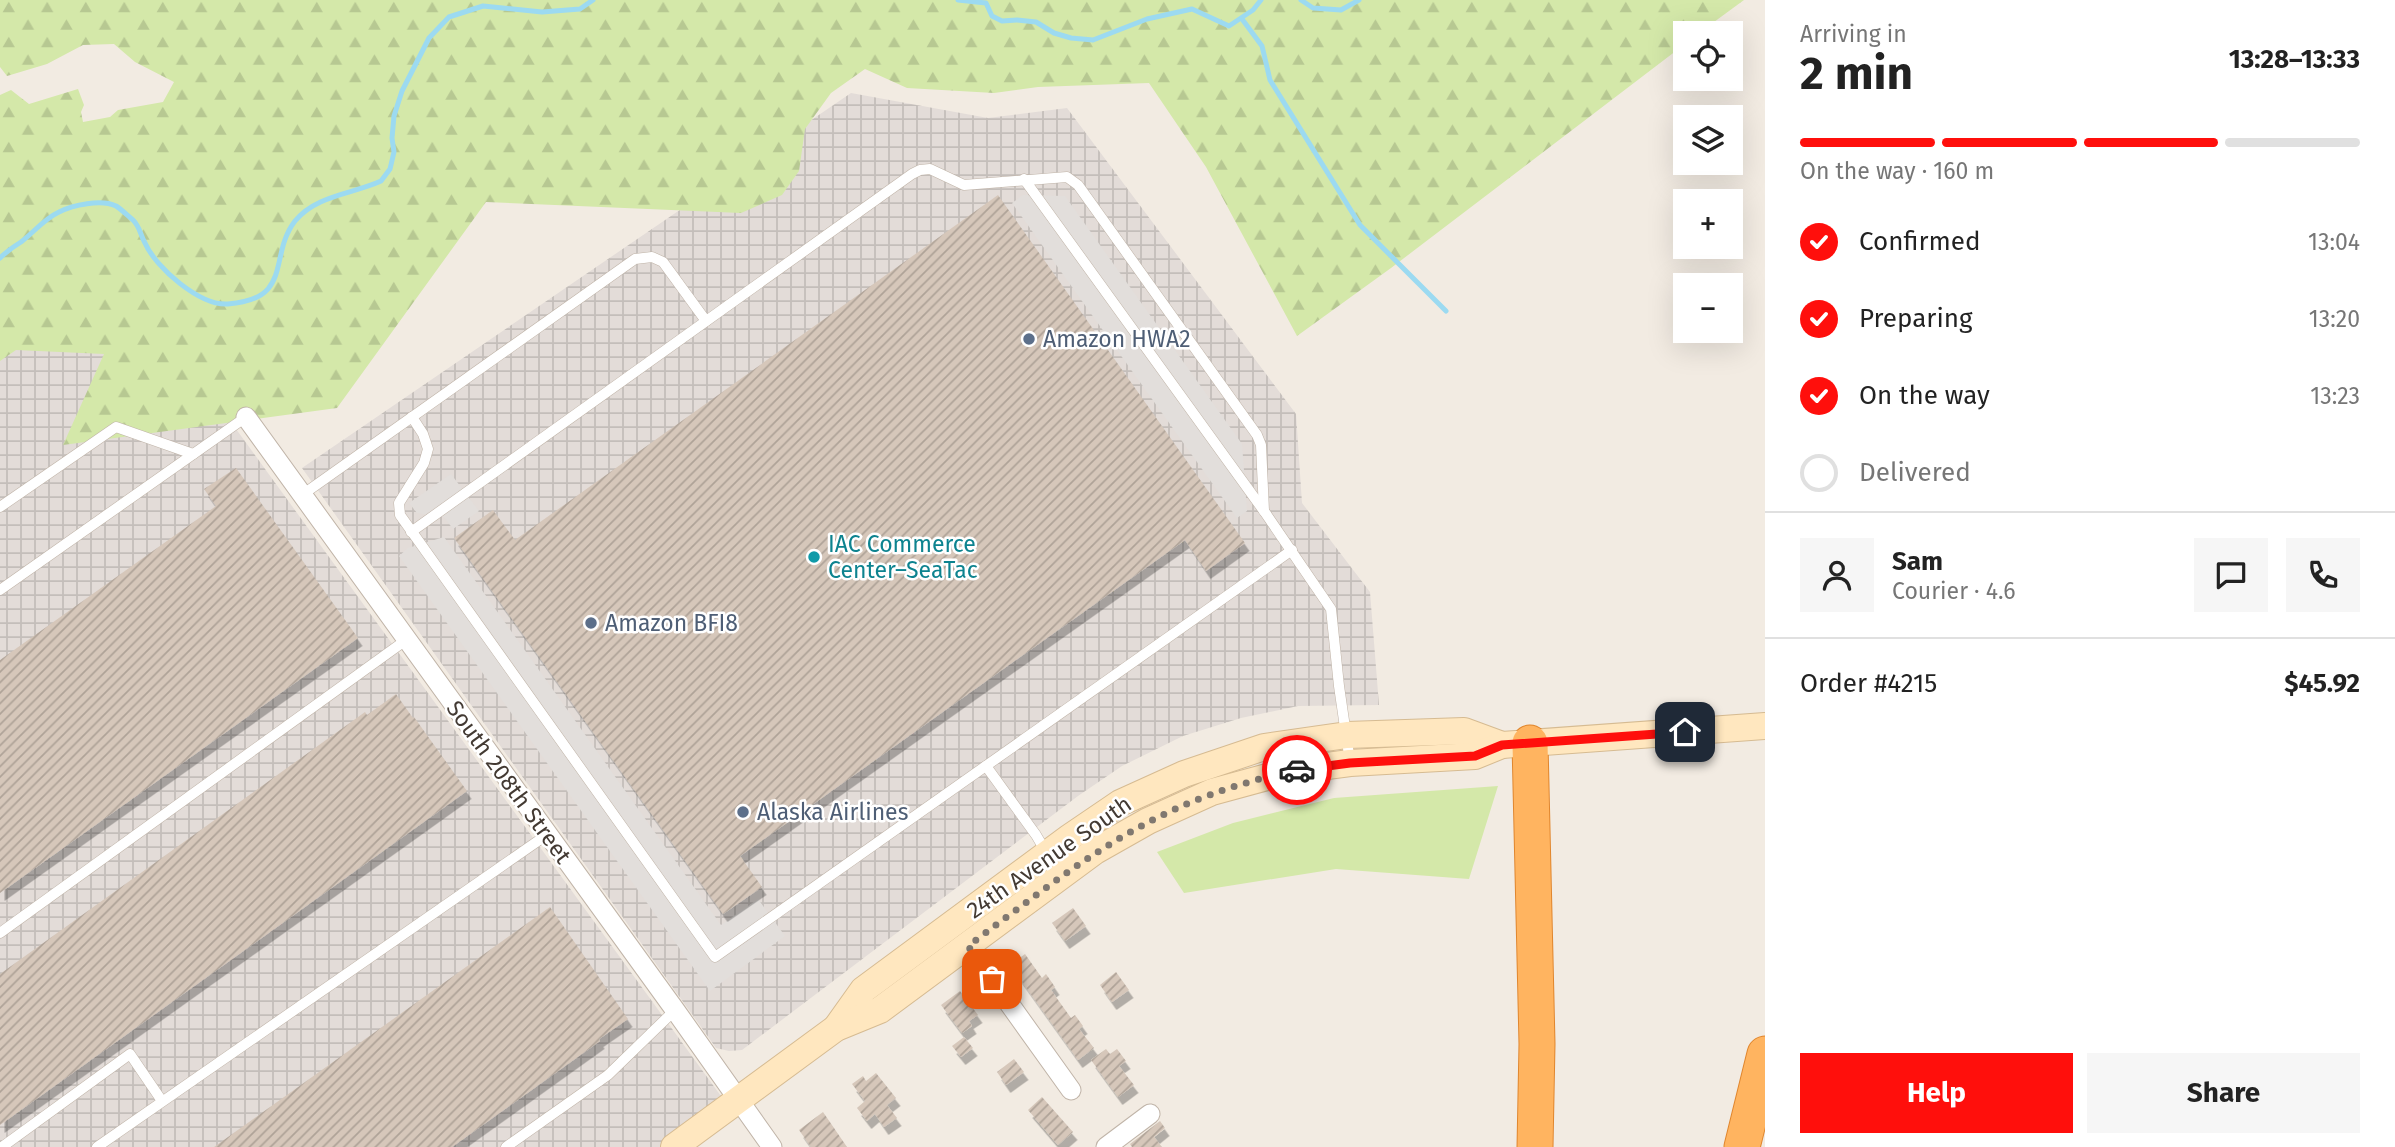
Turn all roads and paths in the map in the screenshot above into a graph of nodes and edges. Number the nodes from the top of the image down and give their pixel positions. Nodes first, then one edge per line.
1 (1024, 179) junction
2 (706, 321) junction
3 (412, 416) junction
4 (246, 417) joint
5 (193, 454) junction
6 (302, 495) junction
7 (0, 507) edge
8 (1264, 511) junction
9 (411, 532) junction
10 (1292, 550) junction
11 (0, 590) edge
12 (406, 640) junction
13 (1765, 726) edge
14 (1346, 735) junction
15 (1516, 744) junction
16 (1350, 763) junction
17 (986, 766) junction
18 (548, 834) junction
19 (1048, 855) junction
20 (0, 933) edge
21 (968, 946) junction
22 (676, 1010) junction
23 (836, 1028) junction
24 (1765, 1054) edge
25 (1070, 1090) dead end
26 (739, 1100) junction
27 (162, 1101) junction
28 (1150, 1114) dead end
29 (2, 1147) edge
30 (97, 1147) edge
31 (506, 1147) edge
32 (674, 1147) edge
33 (772, 1147) edge
34 (1106, 1147) edge
35 (1535, 1147) edge
36 (1742, 1147) edge

1 - 2 lane
1 - 8 lane
1 - 8 lane
2 - 3 lane
2 - 9 lane
3 - 6 lane
3 - 9 lane
4 - 5 lane
4 - 6 street, South 208th Street
5 - 7 lane
5 - 11 lane
6 - 12 street, South 208th Street
8 - 10 lane
9 - 17 lane
10 - 14 lane
10 - 17 lane
12 - 18 street, South 208th Street
12 - 20 lane
13 - 15 street, 24th Avenue South
14 - 15 street, 24th Avenue South
14 - 16 lane
14 - 19 street, 24th Avenue South
15 - 16 street, 24th Avenue South
15 - 35 highway
16 - 21 street, 24th Avenue South
17 - 19 lane
18 - 22 street, South 208th Street
18 - 27 lane
19 - 23 street, 24th Avenue South
21 - 23 street, 24th Avenue South
21 - 25 street
22 - 26 street, South 208th Street
22 - 31 lane
23 - 26 street, 24th Avenue South
24 - 36 highway
26 - 32 street, 24th Avenue South
26 - 33 street, South 208th Street
27 - 29 lane
27 - 30 lane
28 - 34 street

